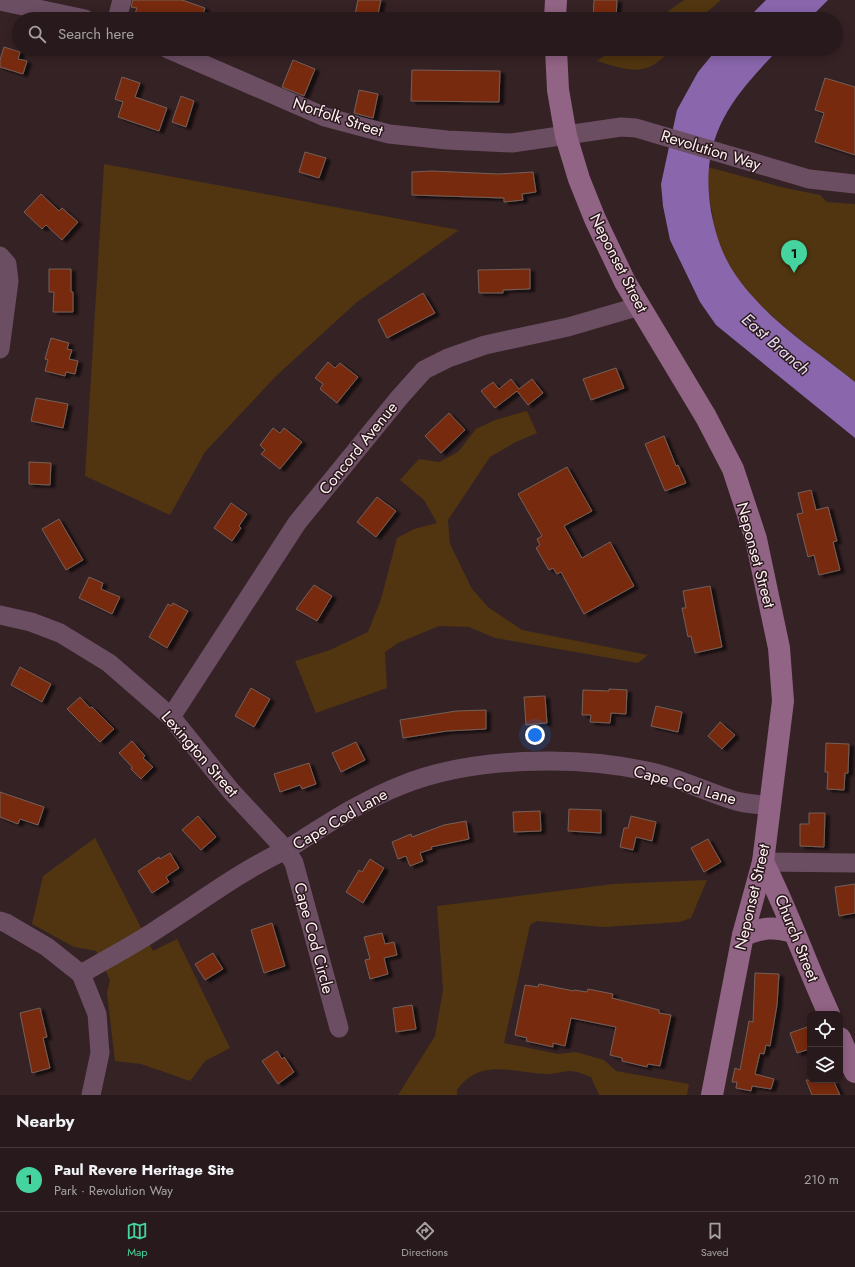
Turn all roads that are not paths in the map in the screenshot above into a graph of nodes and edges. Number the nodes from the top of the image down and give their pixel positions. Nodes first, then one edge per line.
1 (122, 0) edge
2 (556, 0) edge
3 (0, 1) edge
4 (52, 12) edge
5 (118, 12) edge
6 (555, 12) edge
7 (184, 56) edge
8 (556, 56) edge
9 (566, 136) junction
10 (855, 184) edge
11 (0, 256) edge
12 (640, 306) junction
13 (0, 349) edge
14 (0, 615) edge
15 (171, 717) junction
16 (769, 806) junction
17 (286, 850) junction
18 (763, 862) junction
19 (855, 863) edge
20 (0, 921) edge
21 (793, 932) junction
22 (743, 935) junction
23 (81, 974) junction
24 (828, 1011) edge
25 (339, 1028) dead end
26 (843, 1045) edge
27 (855, 1072) edge
28 (91, 1095) edge
29 (712, 1095) edge

1 - 5 street
2 - 6 main road
3 - 4 street
7 - 9 street, Norfolk Street
8 - 9 main road, Neponset Street
9 - 10 street, Revolution Way
9 - 12 main road, Neponset Street
11 - 13 street
12 - 15 street, Concord Avenue
12 - 16 main road, Neponset Street
14 - 15 street, Lexington Street
15 - 17 street, Lexington Street
16 - 17 street, Cape Cod Lane
16 - 18 main road, Neponset Street
17 - 23 street, Cape Cod Lane
17 - 25 street, Cape Cod Circle
18 - 19 street
18 - 21 main road, Church Street
18 - 22 main road, Neponset Street
20 - 23 street
21 - 22 main road
21 - 24 main road, Church Street
22 - 29 main road, Neponset Street
23 - 28 street
26 - 27 main road

